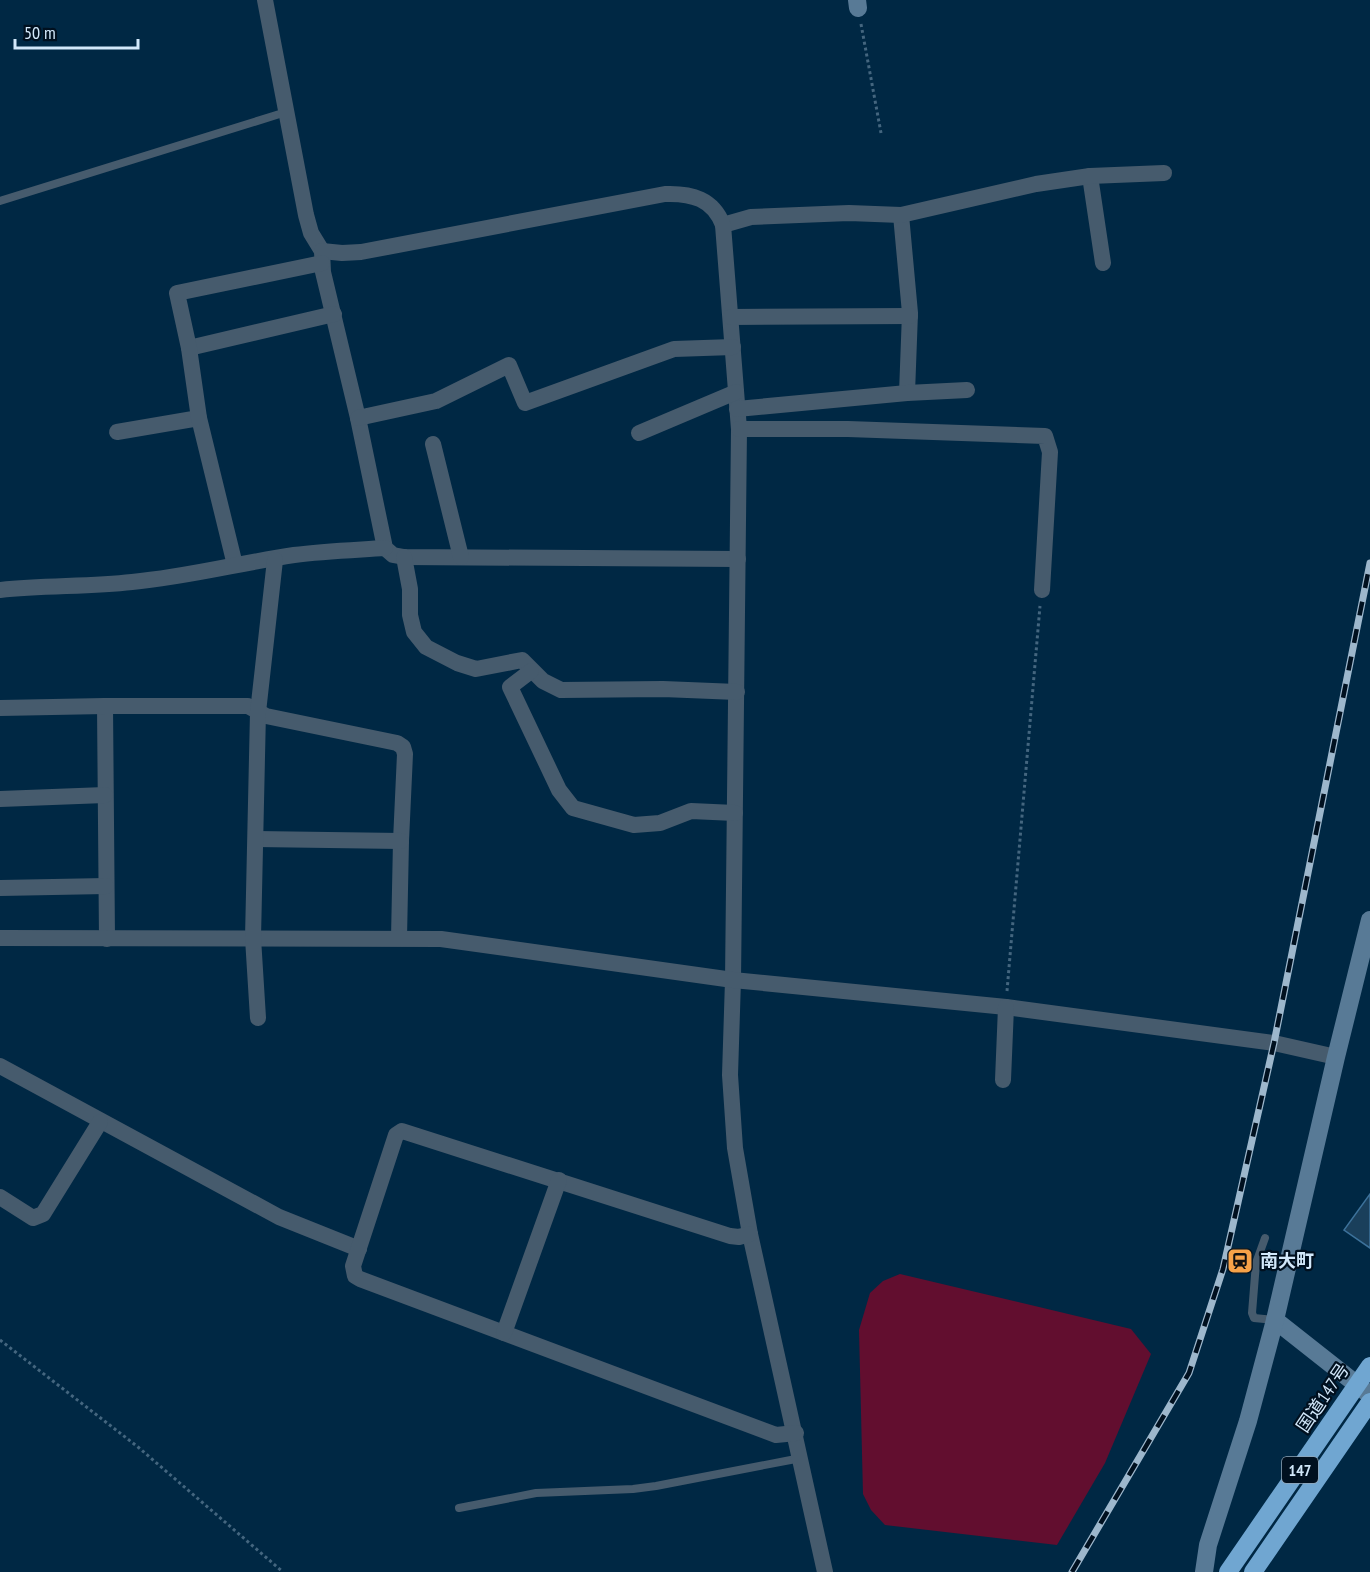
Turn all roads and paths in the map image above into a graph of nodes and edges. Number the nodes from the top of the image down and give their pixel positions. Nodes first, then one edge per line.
1 (265, 0) edge
2 (857, 4) edge
3 (286, 112) junction
4 (881, 133) dead end
5 (1164, 173) dead end
6 (1090, 176) junction
7 (0, 201) edge
8 (901, 215) junction
9 (723, 225) junction
10 (322, 257) junction
11 (1102, 263) dead end
12 (334, 314) junction
13 (910, 316) junction
14 (731, 317) junction
15 (733, 347) junction
16 (189, 348) junction
17 (967, 390) dead end
18 (736, 392) junction
19 (907, 393) junction
20 (737, 410) junction
21 (199, 418) junction
22 (358, 418) junction
23 (739, 429) junction
24 (117, 432) dead end
25 (639, 433) dead end
26 (433, 444) dead end
27 (386, 548) junction
28 (404, 557) junction
29 (461, 557) junction
30 (738, 559) junction
31 (275, 560) junction
32 (235, 565) junction
33 (0, 590) edge
34 (1042, 590) joint
35 (531, 671) junction
36 (736, 692) junction
37 (105, 706) junction
38 (0, 708) edge
39 (258, 712) junction
40 (105, 795) junction
41 (0, 799) edge
42 (735, 813) junction
43 (256, 839) junction
44 (401, 841) junction
45 (106, 886) junction
46 (0, 888) edge
47 (1370, 920) edge
48 (0, 938) edge
49 (253, 938) junction
50 (399, 938) junction
51 (107, 939) junction
52 (733, 980) junction
53 (1006, 1007) junction
54 (258, 1018) dead end
55 (1336, 1057) junction
56 (0, 1066) edge
57 (1003, 1080) dead end
58 (99, 1122) junction
59 (559, 1180) junction
60 (0, 1197) edge
61 (750, 1234) junction
62 (1265, 1238) dead end
63 (359, 1249) junction
64 (1275, 1320) junction
65 (504, 1333) junction
66 (0, 1340) edge
67 (1370, 1366) edge
68 (1363, 1390) edge
69 (1370, 1402) edge
70 (796, 1432) junction
71 (801, 1458) junction
72 (459, 1508) dead end
73 (283, 1572) edge
74 (825, 1572) edge
75 (1204, 1572) edge
76 (1228, 1572) edge
77 (1253, 1572) edge

1 - 3 street
2 - 4 path
3 - 7 lane
3 - 10 street
5 - 6 street
6 - 8 street
6 - 11 street
8 - 9 street
8 - 13 street
9 - 10 street
9 - 14 street
10 - 12 street
10 - 16 street
12 - 16 street
12 - 22 street
13 - 14 street
13 - 19 street
14 - 15 street
15 - 18 street
15 - 22 street
16 - 21 street
17 - 19 street
18 - 20 street
18 - 25 street
19 - 20 street
20 - 23 street
21 - 24 street
21 - 32 street
22 - 27 street
23 - 30 street
23 - 34 street
26 - 29 street
27 - 28 street
27 - 31 street
28 - 29 street
28 - 35 street
29 - 30 street
30 - 36 street
31 - 32 street
31 - 39 street
32 - 33 street
34 - 53 path
35 - 36 street
35 - 42 street
36 - 42 street
37 - 38 street
37 - 39 street
37 - 40 street
39 - 43 street
39 - 44 street
40 - 41 street
40 - 45 street
42 - 52 street
43 - 44 street
43 - 49 street
44 - 50 street
45 - 46 street
45 - 51 street
47 - 55 street
48 - 51 street
49 - 50 street
49 - 51 street
49 - 54 street
50 - 52 street
52 - 53 street
52 - 61 street
53 - 55 street
53 - 57 street
55 - 64 street
56 - 58 street
58 - 60 street
58 - 63 street
59 - 61 street
59 - 63 street
59 - 65 street
61 - 70 street
62 - 64 lane
63 - 65 street
64 - 68 street
64 - 75 street
65 - 70 street
66 - 73 path
67 - 68 highway, 国道147号 / 147
68 - 76 highway, 国道147号 / 147
69 - 77 highway, 147
70 - 71 street
71 - 72 lane
71 - 74 street

